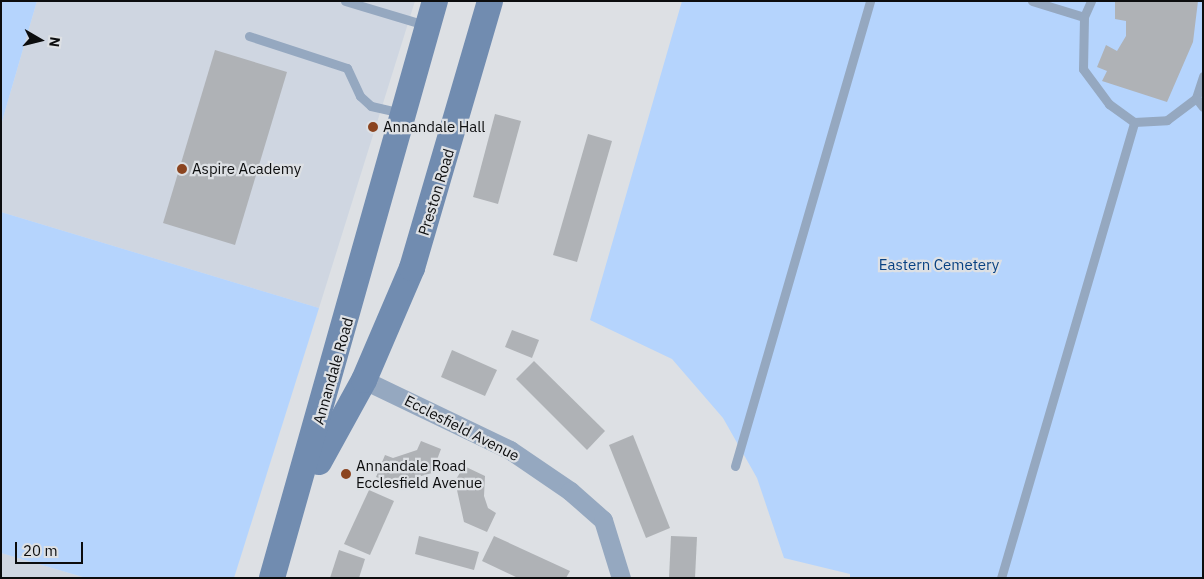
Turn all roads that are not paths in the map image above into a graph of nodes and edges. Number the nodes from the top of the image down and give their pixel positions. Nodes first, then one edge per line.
1 (345, 1) edge
2 (435, 1) edge
3 (490, 1) edge
4 (870, 1) edge
5 (1032, 1) edge
6 (1091, 1) edge
7 (1084, 16) junction
8 (428, 26) junction
9 (249, 36) dead end
10 (1203, 76) edge
11 (1196, 98) junction
12 (1203, 107) edge
13 (404, 114) junction
14 (1134, 122) junction
15 (412, 268) joint
16 (364, 380) junction
17 (735, 466) dead end
18 (298, 499) junction
19 (272, 578) edge
20 (621, 578) edge
21 (1002, 578) edge

1 - 8 lane
2 - 8 street
3 - 15 street, Preston Road
4 - 17 lane
5 - 7 lane
6 - 7 lane
7 - 14 lane
8 - 13 street
9 - 13 lane
10 - 11 lane
11 - 12 lane
11 - 14 lane
13 - 18 street, Annandale Road
14 - 21 lane
15 - 16 street, Annandale Road
16 - 18 street, Annandale Road
16 - 20 street, Ecclesfield Avenue
18 - 19 street, Annandale Road

